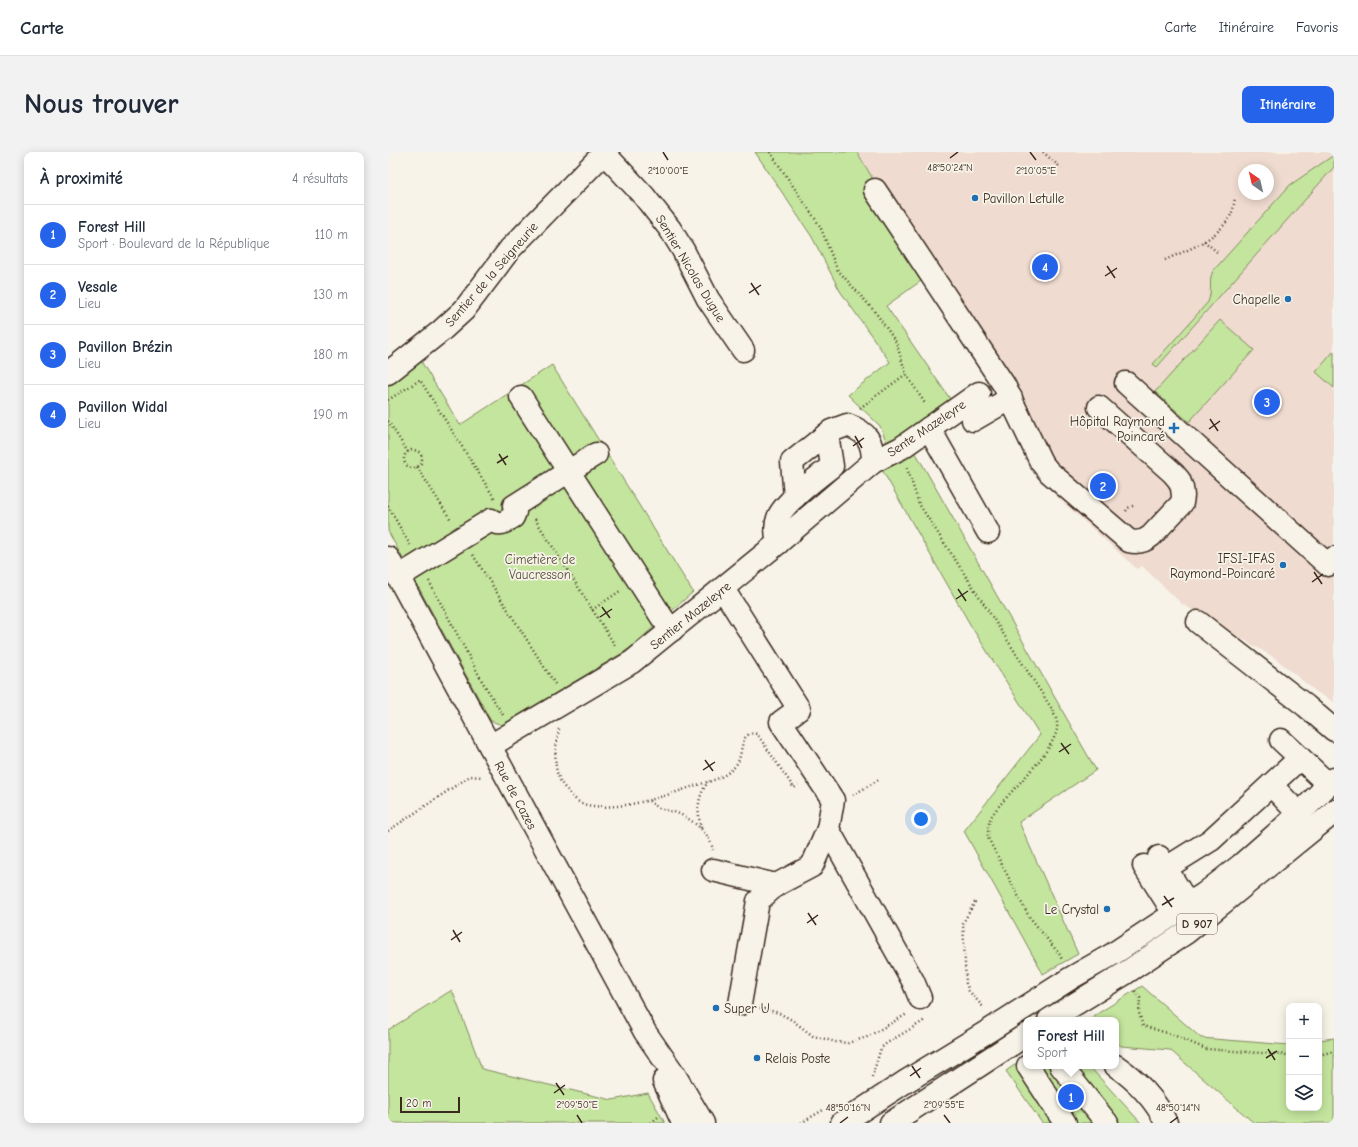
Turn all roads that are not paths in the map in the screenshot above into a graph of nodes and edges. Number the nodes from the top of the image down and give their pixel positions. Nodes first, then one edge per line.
1 (605, 153) edge
2 (875, 190) dead end
3 (743, 350) dead end
4 (388, 373) edge
5 (1126, 383) dead end
6 (979, 393) dead end
7 (521, 397) dead end
8 (1010, 398) junction
9 (1100, 407) dead end
10 (973, 420) dead end
11 (933, 425) junction
12 (809, 448) junction
13 (596, 454) dead end
14 (874, 462) junction
15 (568, 471) junction
16 (814, 481) junction
17 (988, 532) dead end
18 (778, 543) junction
19 (388, 558) edge
20 (1334, 558) edge
21 (398, 577) junction
22 (723, 589) junction
23 (1198, 622) dead end
24 (672, 630) junction
25 (1334, 730) edge
26 (1281, 740) dead end
27 (490, 746) junction
28 (1300, 758) junction
29 (1331, 782) edge
30 (1271, 785) junction
31 (1334, 811) edge
32 (1299, 814) junction
33 (828, 829) junction
34 (715, 870) road end
35 (776, 885) junction
36 (1181, 908) junction
37 (740, 1004) road end
38 (914, 1005) road end
39 (1060, 1017) edge
40 (645, 1032) junction
41 (1019, 1039) edge
42 (1023, 1053) edge
43 (1119, 1068) edge
44 (1030, 1069) edge
45 (1063, 1069) edge
46 (683, 1123) edge
47 (703, 1123) edge
48 (842, 1123) edge
49 (891, 1123) edge
50 (1066, 1123) edge
51 (1107, 1123) edge
52 (1166, 1123) edge

1 - 3 street, Sentier Nicolas Dugue
1 - 4 street, Sentier de la Seigneurie
2 - 8 street
5 - 20 street
6 - 11 street, Sente Mazeleyre
7 - 15 street
8 - 9 street
8 - 10 street
11 - 14 street, Sente Mazeleyre
11 - 17 street
12 - 14 street
12 - 16 street
12 - 16 street
13 - 15 street
14 - 18 street, Sentier Mazeleyre
15 - 21 street
15 - 24 street
16 - 18 street
18 - 22 street, Sentier Mazeleyre
19 - 21 street, Rue de Cazes
21 - 27 street, Rue de Cazes
22 - 24 street, Sentier Mazeleyre
22 - 33 street
23 - 25 street
24 - 27 street, Sentier Mazeleyre
26 - 28 street
27 - 40 street, Rue de Cazes
28 - 29 street
28 - 30 street
29 - 32 street, D 907
30 - 32 street
30 - 36 street
31 - 39 street, D 907
32 - 36 street, D 907
33 - 35 street
33 - 38 street
34 - 35 street
35 - 37 street
36 - 48 street, D 907
40 - 46 street, Rue de Cazes
40 - 47 street, Rue de Cazes
41 - 42 street
41 - 49 street
43 - 52 street
44 - 50 street
45 - 51 street

